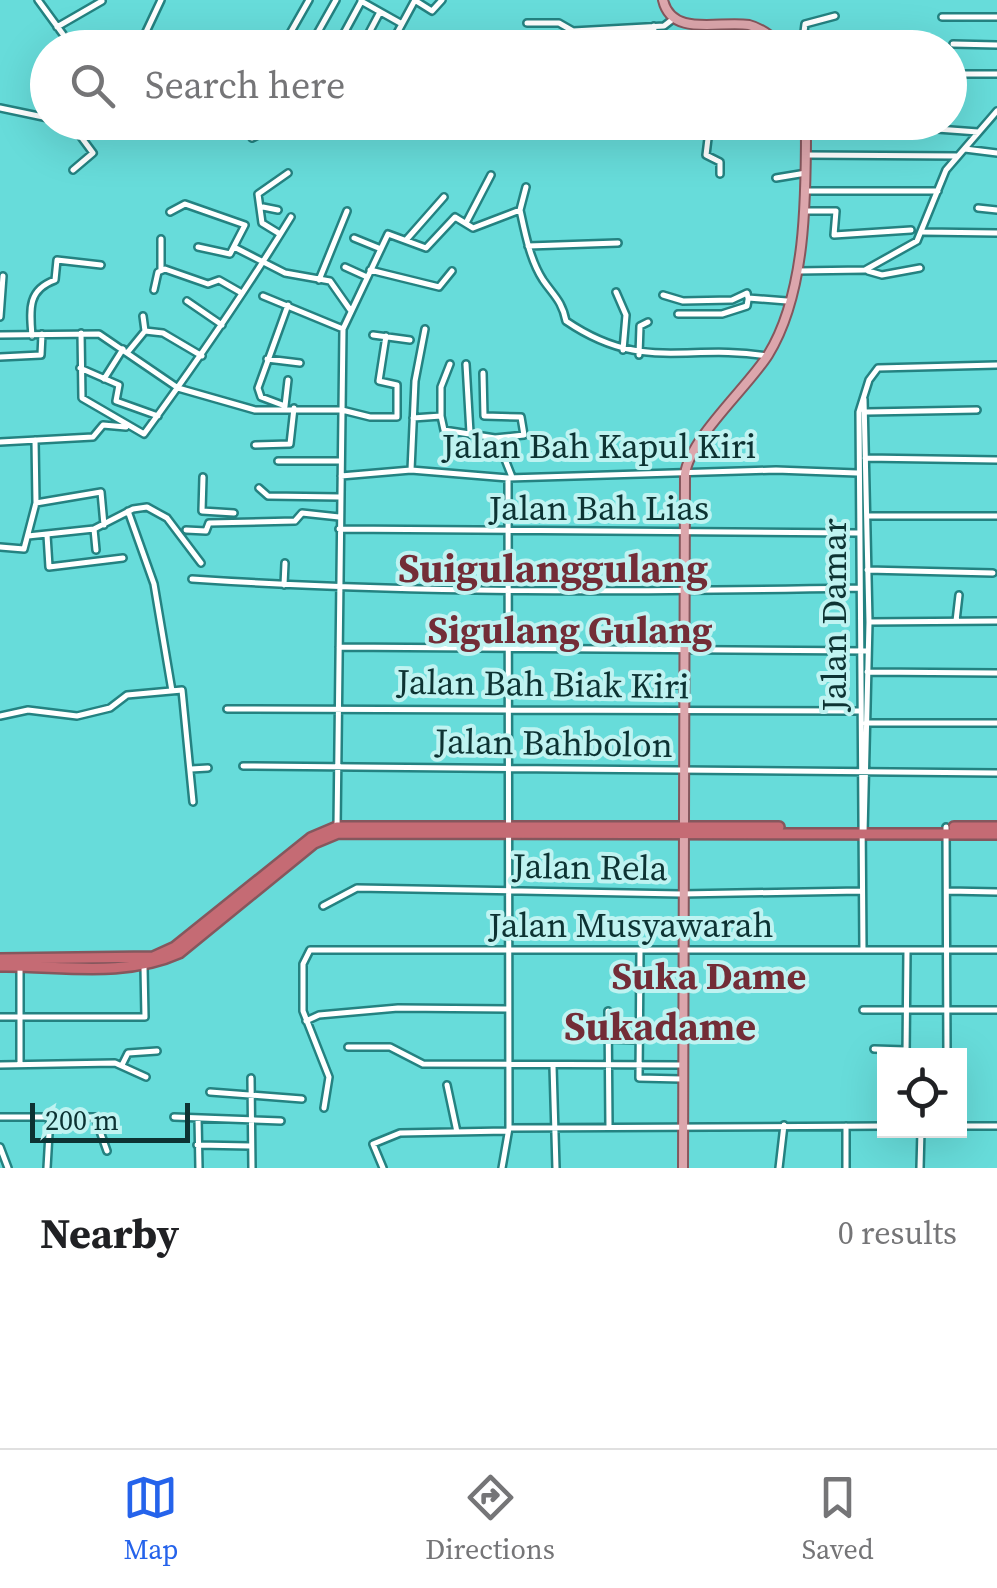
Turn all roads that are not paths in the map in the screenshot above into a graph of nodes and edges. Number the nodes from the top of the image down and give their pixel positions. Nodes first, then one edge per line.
1 (38, 0) edge
2 (161, 0) edge
3 (309, 0) edge
4 (336, 0) edge
5 (414, 0) edge
6 (442, 0) edge
7 (663, 0) edge
8 (360, 1) edge
9 (102, 2) edge
10 (380, 12) junction
11 (834, 16) dead end
12 (942, 17) dead end
13 (997, 17) edge
14 (673, 19) junction
15 (527, 23) dead end
16 (402, 24) junction
17 (654, 26) junction
18 (58, 27) junction
19 (60, 30) edge
20 (147, 30) edge
21 (292, 30) edge
22 (319, 30) edge
23 (345, 30) edge
24 (370, 30) edge
25 (398, 30) edge
26 (572, 30) edge
27 (590, 30) edge
28 (654, 30) edge
29 (757, 30) edge
30 (804, 30) edge
31 (967, 44) edge
32 (997, 45) edge
33 (967, 74) edge
34 (997, 74) edge
35 (0, 108) edge
36 (997, 111) edge
37 (30, 114) edge
38 (967, 130) edge
39 (978, 132) junction
40 (84, 140) edge
41 (708, 140) edge
42 (806, 140) edge
43 (965, 149) junction
44 (997, 154) edge
45 (806, 155) junction
46 (959, 156) junction
47 (73, 170) dead end
48 (806, 172) junction
49 (288, 174) dead end
50 (720, 174) dead end
51 (491, 176) dead end
52 (776, 178) dead end
53 (526, 188) dead end
54 (806, 191) junction
55 (938, 191) junction
56 (444, 197) dead end
57 (205, 204) dead end
58 (263, 207) junction
59 (978, 208) dead end
60 (194, 209) junction
61 (278, 210) dead end
62 (346, 210) dead end
63 (520, 210) junction
64 (997, 210) edge
65 (807, 211) junction
66 (170, 212) dead end
67 (291, 217) dead end
68 (466, 222) junction
69 (911, 230) dead end
70 (923, 232) junction
71 (997, 233) edge
72 (280, 234) junction
73 (354, 238) dead end
74 (407, 238) junction
75 (160, 239) dead end
76 (618, 243) dead end
77 (528, 246) junction
78 (198, 247) dead end
79 (234, 247) junction
80 (381, 248) junction
81 (260, 263) junction
82 (102, 265) dead end
83 (345, 268) dead end
84 (920, 268) dead end
85 (161, 270) junction
86 (865, 270) junction
87 (452, 271) dead end
88 (794, 272) junction
89 (369, 273) junction
90 (3, 276) dead end
91 (319, 280) junction
92 (154, 290) dead end
93 (240, 292) junction
94 (616, 292) dead end
95 (664, 295) dead end
96 (263, 296) dead end
97 (748, 298) junction
98 (187, 301) dead end
99 (787, 301) junction
100 (288, 305) junction
101 (352, 311) junction
102 (678, 314) dead end
103 (144, 316) dead end
104 (0, 320) edge
105 (648, 322) dead end
106 (222, 325) junction
107 (425, 329) dead end
108 (343, 330) junction
109 (145, 331) junction
110 (81, 333) junction
111 (2, 334) edge
112 (42, 334) junction
113 (373, 335) dead end
114 (32, 336) junction
115 (386, 336) junction
116 (410, 340) dead end
117 (623, 350) junction
118 (125, 351) junction
119 (640, 354) junction
120 (202, 356) junction
121 (767, 356) junction
122 (0, 357) edge
123 (267, 358) junction
124 (300, 364) dead end
125 (450, 364) dead end
126 (466, 364) dead end
127 (997, 365) edge
128 (80, 368) junction
129 (483, 373) dead end
130 (104, 379) junction
131 (288, 380) dead end
132 (178, 388) junction
133 (289, 407) junction
134 (342, 410) junction
135 (977, 410) dead end
136 (863, 412) junction
137 (158, 416) junction
138 (441, 416) junction
139 (413, 418) junction
140 (128, 428) junction
141 (470, 433) junction
142 (497, 438) junction
143 (35, 440) junction
144 (0, 442) edge
145 (255, 445) dead end
146 (865, 458) junction
147 (997, 460) edge
148 (278, 461) dead end
149 (341, 461) junction
150 (411, 470) junction
151 (685, 474) junction
152 (858, 474) junction
153 (340, 476) junction
154 (203, 477) dead end
155 (510, 478) junction
156 (259, 488) dead end
157 (340, 497) junction
158 (36, 503) junction
159 (128, 511) junction
160 (205, 512) junction
161 (234, 513) dead end
162 (339, 516) junction
163 (867, 516) junction
164 (997, 516) edge
165 (208, 524) junction
166 (104, 525) junction
167 (94, 529) junction
168 (339, 529) junction
169 (186, 530) dead end
170 (509, 533) junction
171 (684, 533) junction
172 (858, 533) junction
173 (47, 535) junction
174 (28, 536) junction
175 (0, 547) edge
176 (96, 550) dead end
177 (124, 558) dead end
178 (201, 563) dead end
179 (285, 563) dead end
180 (868, 570) junction
181 (993, 573) dead end
182 (192, 579) dead end
183 (284, 586) junction
184 (860, 588) junction
185 (338, 589) junction
186 (682, 591) junction
187 (510, 592) junction
188 (958, 596) dead end
189 (997, 621) edge
190 (869, 622) junction
191 (956, 622) junction
192 (339, 648) junction
193 (510, 651) junction
194 (682, 651) junction
195 (863, 652) junction
196 (866, 672) junction
197 (997, 672) edge
198 (657, 685) dead end
199 (682, 686) junction
200 (172, 691) junction
201 (862, 691) junction
202 (510, 707) junction
203 (339, 708) junction
204 (227, 709) dead end
205 (682, 710) junction
206 (858, 711) junction
207 (0, 716) edge
208 (866, 723) junction
209 (997, 723) edge
210 (243, 766) dead end
211 (509, 766) junction
212 (208, 768) dead end
213 (338, 768) junction
214 (190, 769) junction
215 (681, 769) junction
216 (862, 772) junction
217 (997, 773) edge
218 (193, 802) dead end
219 (509, 828) junction
220 (338, 830) junction
221 (682, 830) junction
222 (946, 830) junction
223 (997, 830) edge
224 (862, 832) junction
225 (510, 891) junction
226 (862, 891) junction
227 (948, 891) junction
228 (997, 892) edge
229 (682, 894) junction
230 (323, 906) dead end
231 (510, 949) junction
232 (680, 950) junction
233 (863, 950) junction
234 (907, 950) junction
235 (948, 950) junction
236 (997, 950) edge
237 (640, 951) junction
238 (0, 962) edge
239 (20, 966) junction
240 (144, 967) junction
241 (508, 1009) junction
242 (863, 1010) dead end
243 (906, 1010) junction
244 (997, 1010) edge
245 (608, 1011) dead end
246 (948, 1011) junction
247 (0, 1017) edge
248 (20, 1017) junction
249 (306, 1021) junction
250 (608, 1039) junction
251 (640, 1040) junction
252 (348, 1047) dead end
253 (906, 1048) edge
254 (948, 1048) edge
255 (874, 1050) dead end
256 (877, 1050) edge
257 (157, 1051) dead end
258 (20, 1064) junction
259 (681, 1064) junction
260 (0, 1065) edge
261 (122, 1065) junction
262 (639, 1065) junction
263 (508, 1066) junction
264 (553, 1066) junction
265 (608, 1066) junction
266 (146, 1077) dead end
267 (251, 1078) dead end
268 (681, 1079) junction
269 (447, 1085) dead end
270 (210, 1092) dead end
271 (250, 1095) junction
272 (302, 1098) dead end
273 (324, 1108) dead end
274 (50, 1116) junction
275 (174, 1116) dead end
276 (0, 1117) edge
277 (198, 1118) junction
278 (248, 1121) junction
279 (281, 1121) dead end
280 (682, 1125) junction
281 (784, 1126) junction
282 (846, 1126) junction
283 (877, 1126) edge
284 (967, 1126) edge
285 (997, 1126) edge
286 (555, 1127) junction
287 (609, 1127) junction
288 (508, 1129) junction
289 (456, 1132) junction
290 (921, 1138) edge
291 (197, 1145) junction
292 (250, 1146) junction
293 (107, 1151) dead end
294 (1, 1152) edge
295 (8, 1168) edge
296 (47, 1168) edge
297 (199, 1168) edge
298 (252, 1168) edge
299 (383, 1168) edge
300 (502, 1168) edge
301 (556, 1168) edge
302 (683, 1168) edge
303 (779, 1168) edge
304 (846, 1168) edge
305 (920, 1168) edge

1 - 18 street
2 - 20 street
3 - 21 street
4 - 22 street
5 - 6 street
5 - 16 street
7 - 14 main road
8 - 10 street
8 - 23 street
9 - 18 street
10 - 16 street
10 - 24 street
11 - 30 street
12 - 13 street
14 - 17 street
14 - 29 main road
15 - 26 street
16 - 25 street
17 - 27 street
17 - 28 street
18 - 19 street
31 - 32 street
33 - 34 street
35 - 37 street
36 - 39 street
38 - 39 street
39 - 43 street
40 - 47 street
41 - 50 street
42 - 45 main road
43 - 44 street
43 - 46 street
45 - 46 street
45 - 48 main road
46 - 55 street
48 - 52 street
48 - 54 main road
49 - 58 street
51 - 68 street
53 - 63 street
54 - 55 street
54 - 65 main road
55 - 70 street
56 - 74 street
57 - 60 street
58 - 61 street
58 - 72 street
59 - 64 street
60 - 66 street
60 - 79 street
62 - 91 street
63 - 68 street
63 - 77 street
65 - 69 street
65 - 88 main road
67 - 72 street
68 - 74 street
70 - 71 street
70 - 86 street
72 - 81 street
73 - 80 street
74 - 80 street
75 - 85 street
76 - 77 street
77 - 117 street
78 - 79 street
79 - 81 street
80 - 89 street
81 - 91 street
81 - 93 street
82 - 114 street
83 - 89 street
84 - 86 street
85 - 92 street
85 - 93 street
86 - 88 street
87 - 89 street
88 - 99 main road
89 - 101 street
90 - 104 street
91 - 101 street
93 - 106 street
94 - 117 street
95 - 97 street
96 - 100 street
97 - 99 street
97 - 102 street
98 - 106 street
99 - 121 main road
100 - 108 street
100 - 123 street
101 - 108 street
103 - 109 street
104 - 111 street
105 - 119 street
106 - 120 street
107 - 139 street
108 - 134 street
109 - 118 street
109 - 120 street
110 - 112 street
110 - 118 street
110 - 128 street
111 - 114 street
112 - 114 street
112 - 122 street
113 - 115 street
115 - 116 street
115 - 134 street
117 - 119 street
118 - 130 street
118 - 132 street
119 - 121 street
120 - 132 street
121 - 151 main road
123 - 124 street
123 - 133 street
125 - 138 street
126 - 141 street
127 - 136 street, Jalan Damar
128 - 130 street
128 - 140 street
129 - 142 street
130 - 137 street
131 - 133 street
132 - 133 street
132 - 137 street
133 - 134 street
133 - 145 street
134 - 149 street
135 - 136 street
136 - 146 street, Jalan Damar
136 - 152 street, Jalan Damar
137 - 140 street
138 - 139 street
138 - 141 street
139 - 150 street
140 - 143 street
141 - 142 street
142 - 155 street
143 - 144 street
143 - 158 street
146 - 147 street
146 - 163 street, Jalan Damar
148 - 149 street
149 - 153 street
150 - 153 street, Jalan Bah Kapul Kiri
150 - 155 street, Jalan Bah Kapul Kiri
151 - 152 street, Jalan Bah Kapul Kiri
151 - 155 street, Jalan Bah Kapul Kiri
151 - 171 main road
152 - 172 street, Jalan Damar
153 - 157 street
154 - 160 street
155 - 170 street
156 - 157 street
157 - 162 street
158 - 166 street
158 - 174 street
159 - 166 street
159 - 178 street
159 - 200 street
160 - 161 street
160 - 165 street
162 - 165 street
162 - 168 street
163 - 164 street
163 - 180 street, Jalan Damar
165 - 169 street
166 - 167 street
167 - 173 street
167 - 176 street
168 - 170 street, Jalan Bah Lias
168 - 185 street
170 - 171 street, Jalan Bah Lias
170 - 187 street
171 - 172 street, Jalan Bah Lias
171 - 186 main road
172 - 184 street, Jalan Damar
173 - 174 street
173 - 177 street
174 - 175 street
179 - 183 street
180 - 181 street
180 - 190 street, Jalan Damar
182 - 183 street
183 - 185 street
184 - 186 street
184 - 195 street, Jalan Damar
185 - 187 street
185 - 192 street
186 - 187 street
186 - 194 main road
187 - 193 street
188 - 191 street
189 - 191 street
190 - 191 street
190 - 195 street, Jalan Damar
192 - 193 street
192 - 203 street
193 - 194 street
193 - 202 street
194 - 195 street
194 - 199 main road
195 - 196 street, Jalan Damar
195 - 201 street, Jalan Damar
196 - 197 street
196 - 201 street, Jalan Damar
198 - 199 street
199 - 205 main road
200 - 207 street
200 - 214 street
201 - 206 street, Jalan Damar
201 - 208 street, Jalan Damar
202 - 203 street, Jalan Bah Biak Kiri
202 - 205 street, Jalan Bah Biak Kiri
202 - 211 street
203 - 204 street, Jalan Bah Biak Kiri
203 - 213 street
205 - 206 street, Jalan Bah Biak Kiri
205 - 215 main road
206 - 216 street, Jalan Damar
208 - 209 street
208 - 216 street, Jalan Damar
210 - 213 street, Jalan Bahbolon
211 - 213 street, Jalan Bahbolon
211 - 215 street, Jalan Bahbolon
211 - 219 street
212 - 214 street
213 - 220 street
214 - 218 street
215 - 216 street, Jalan Bahbolon
215 - 221 main road
216 - 217 street, Jalan Bahbolon
216 - 224 street, Jalan Damar
219 - 220 highway
219 - 221 highway
219 - 225 street
220 - 238 highway
220 - 240 highway
221 - 224 highway
221 - 229 main road
222 - 223 highway
222 - 224 highway
222 - 227 street
224 - 226 street, Jalan Damar
225 - 229 street, Jalan Rela
225 - 230 street, Jalan Rela
225 - 231 street
226 - 229 street, Jalan Rela
226 - 233 street, Jalan Damar
227 - 228 street
227 - 235 street
229 - 232 main road
231 - 237 street, Jalan Musyawarah
231 - 241 street
231 - 249 street, Jalan Musyawarah
232 - 233 street, Jalan Musyawarah
232 - 237 street, Jalan Musyawarah
232 - 259 main road
233 - 234 street, Jalan Musyawarah
234 - 235 street, Jalan Musyawarah
234 - 243 street
235 - 236 street, Jalan Musyawarah
235 - 246 street
237 - 251 street
238 - 239 highway
239 - 240 highway
239 - 248 street
240 - 248 street
241 - 249 street
241 - 263 street
242 - 243 street
243 - 246 street
243 - 253 street
244 - 246 street
245 - 250 street
246 - 254 street
247 - 248 street
248 - 258 street
249 - 273 street
250 - 251 street
250 - 265 street
251 - 262 street
252 - 263 street
255 - 256 street
257 - 261 street
258 - 260 street
258 - 261 street
259 - 262 street
259 - 268 main road
261 - 266 street
262 - 265 street
262 - 268 street
263 - 264 street
263 - 288 street
264 - 265 street
264 - 286 street
265 - 287 street
267 - 271 street
268 - 280 main road
269 - 289 street
270 - 271 street
271 - 272 street
271 - 278 street
274 - 276 street
274 - 293 street
274 - 296 street
275 - 277 street
277 - 278 street
277 - 291 street
278 - 279 street
278 - 292 street
280 - 281 street
280 - 287 street
280 - 302 main road
281 - 282 street
281 - 303 street
282 - 283 street
282 - 304 street
284 - 285 street
286 - 287 street
286 - 288 street
286 - 301 street
288 - 289 street
288 - 300 street
289 - 299 street
290 - 305 street
291 - 292 street
291 - 297 street
292 - 298 street
294 - 295 street

